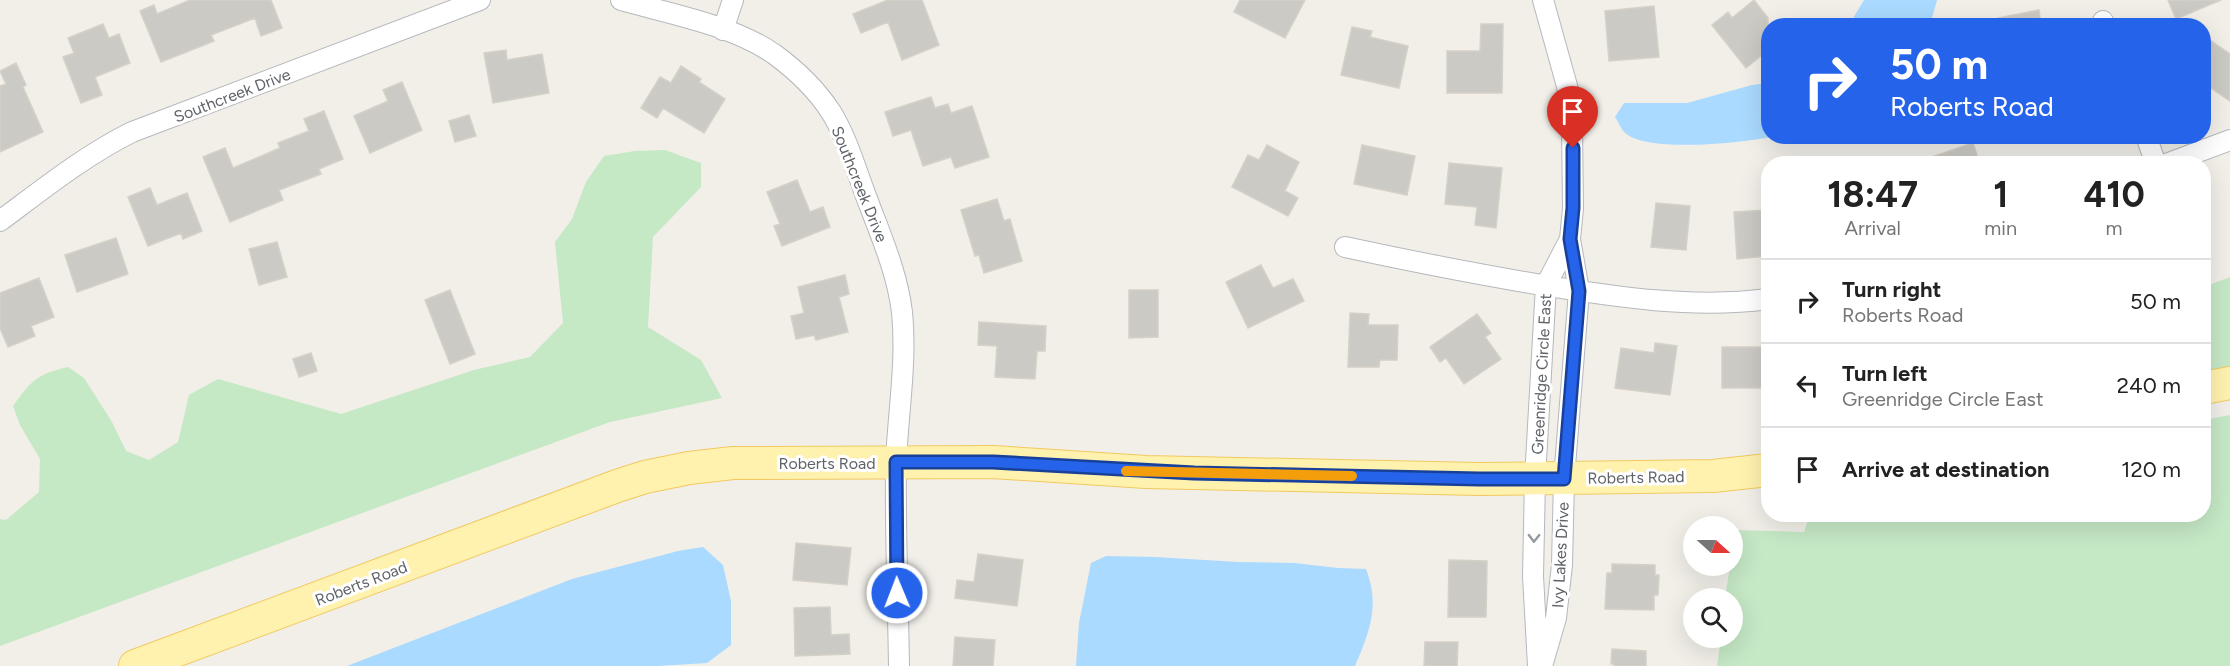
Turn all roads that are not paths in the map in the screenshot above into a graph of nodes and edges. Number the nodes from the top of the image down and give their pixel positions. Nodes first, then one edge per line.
1 (480, 0) edge
2 (621, 0) edge
3 (733, 0) edge
4 (1543, 0) edge
5 (723, 30) junction
6 (2230, 140) edge
7 (2187, 156) edge
8 (0, 221) edge
9 (1570, 239) junction
10 (1344, 247) dead end
11 (1546, 285) junction
12 (1579, 291) junction
13 (1761, 298) edge
14 (2230, 383) edge
15 (2211, 387) edge
16 (896, 462) junction
17 (1761, 471) edge
18 (1549, 479) junction
19 (135, 666) edge
20 (899, 666) edge
21 (1540, 666) edge

1 - 8 street, Southcreek Drive
2 - 5 street, Southcreek Drive
3 - 5 street
4 - 9 street, Greenridge Circle East
5 - 16 street, Southcreek Drive
6 - 7 street
9 - 11 street, Greenridge Circle East
9 - 12 street, Greenridge Circle East
10 - 11 street
11 - 12 street
11 - 18 street, Greenridge Circle East
12 - 13 street
12 - 18 street, Greenridge Circle East
14 - 15 main road
16 - 18 main road, Roberts Road
16 - 19 main road, Roberts Road
16 - 20 street, Southcreek Drive
17 - 18 main road, Roberts Road
18 -> 21 street, Ivy Lakes Drive
18 - 21 street, Ivy Lakes Drive

